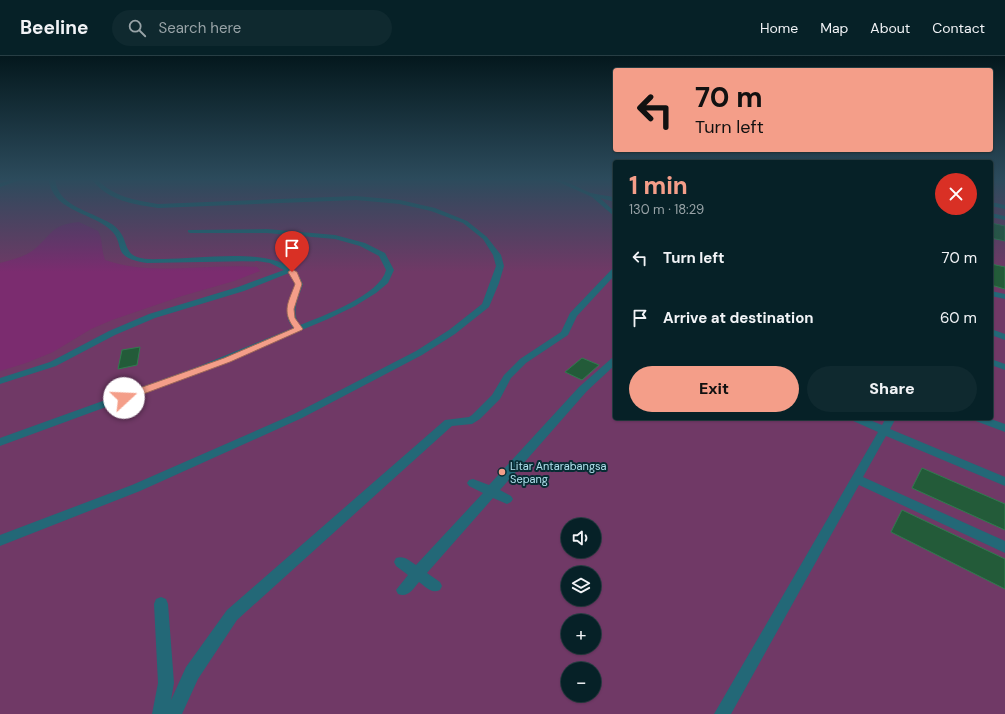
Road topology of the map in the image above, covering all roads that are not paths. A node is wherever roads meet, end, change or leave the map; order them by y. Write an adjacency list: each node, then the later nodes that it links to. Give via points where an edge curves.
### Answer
1 (83, 211): 6 (street, via 116,230 121,238 122,250 132,259 263,259 279,263)
2 (437, 211): 28 (street, via 465,222 485,238 497,255 500,266 486,305 452,332 419,353 298,416 136,488)
3 (993, 215): 4 (street)
4 (1005, 218)
5 (190, 231): 10 (street, via 275,232 329,236 363,244 384,256 390,271 380,286 348,307)
6 (290, 270): 10 (street, via 295,274 299,284 290,309 291,319); 16 (street, via 241,289 152,316 112,333 53,364)
7 (613, 273): 36 (street, via 573,315 565,333 522,361 506,377 496,396 476,417 472,420 449,423 232,615 192,673)
8 (993, 294): 9 (street)
9 (1005, 297)
10 (299, 329): 22 (street, via 227,360)
11 (993, 333): 12 (street)
12 (1005, 337)
13 (613, 362): 26 (street, via 583,389)
14 (993, 363): 15 (street)
15 (1005, 367)
16 (0, 381)
17 (860, 420): 21 (street)
18 (890, 420): 21 (street)
19 (983, 420): 20 (street)
20 (1005, 428)
21 (884, 430): 23 (street); 24 (street)
22 (0, 442)
23 (857, 480): 29 (street); 37 (street)
24 (1005, 482)
25 (473, 483): 26 (street)
26 (491, 491): 27 (street); 31 (street)
27 (507, 500)
28 (0, 541)
29 (1005, 547)
30 (401, 562): 31 (street)
31 (417, 574): 32 (street); 33 (street)
32 (435, 586)
33 (403, 590)
34 (160, 604): 35 (street, via 166,682)
35 (160, 714)
36 (173, 714)
37 (722, 714)

